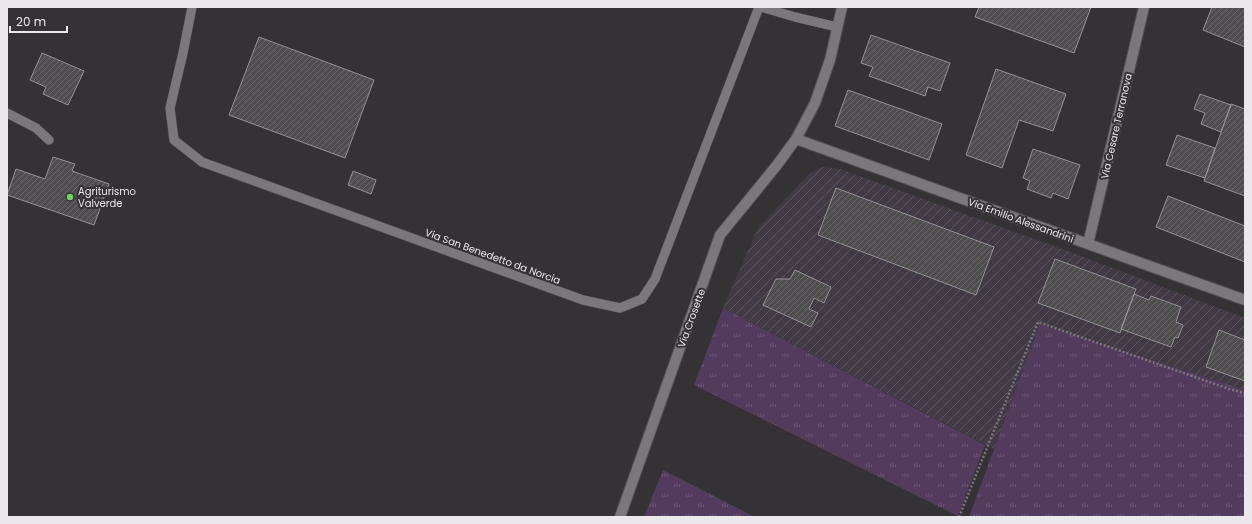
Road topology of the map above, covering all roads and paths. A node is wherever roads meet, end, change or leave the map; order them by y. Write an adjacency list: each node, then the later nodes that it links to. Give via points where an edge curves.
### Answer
1 (192, 7): 2 (lane, Via San Benedetto da Norcia, via 170,108 174,140 202,162 583,300 620,308 642,299 655,279)
2 (760, 7): 5 (lane, Via San Benedetto da Norcia)
3 (842, 7): 5 (street, Via Crosette)
4 (1144, 7): 9 (street, Via Cesare Terranova)
5 (837, 27): 7 (street, Via Crosette, via 830,60 815,103)
6 (7, 113): 8 (lane, via 36,128)
7 (796, 139): 9 (street, Via Emilio Alessandrini); 12 (street, Via Crosette, via 720,235)
8 (49, 140)
9 (1088, 244): 10 (street, Via Emilio Alessandrini)
10 (1245, 300)
11 (1245, 393): 13 (path, via 1038,322)
12 (620, 517)
13 (960, 517)

